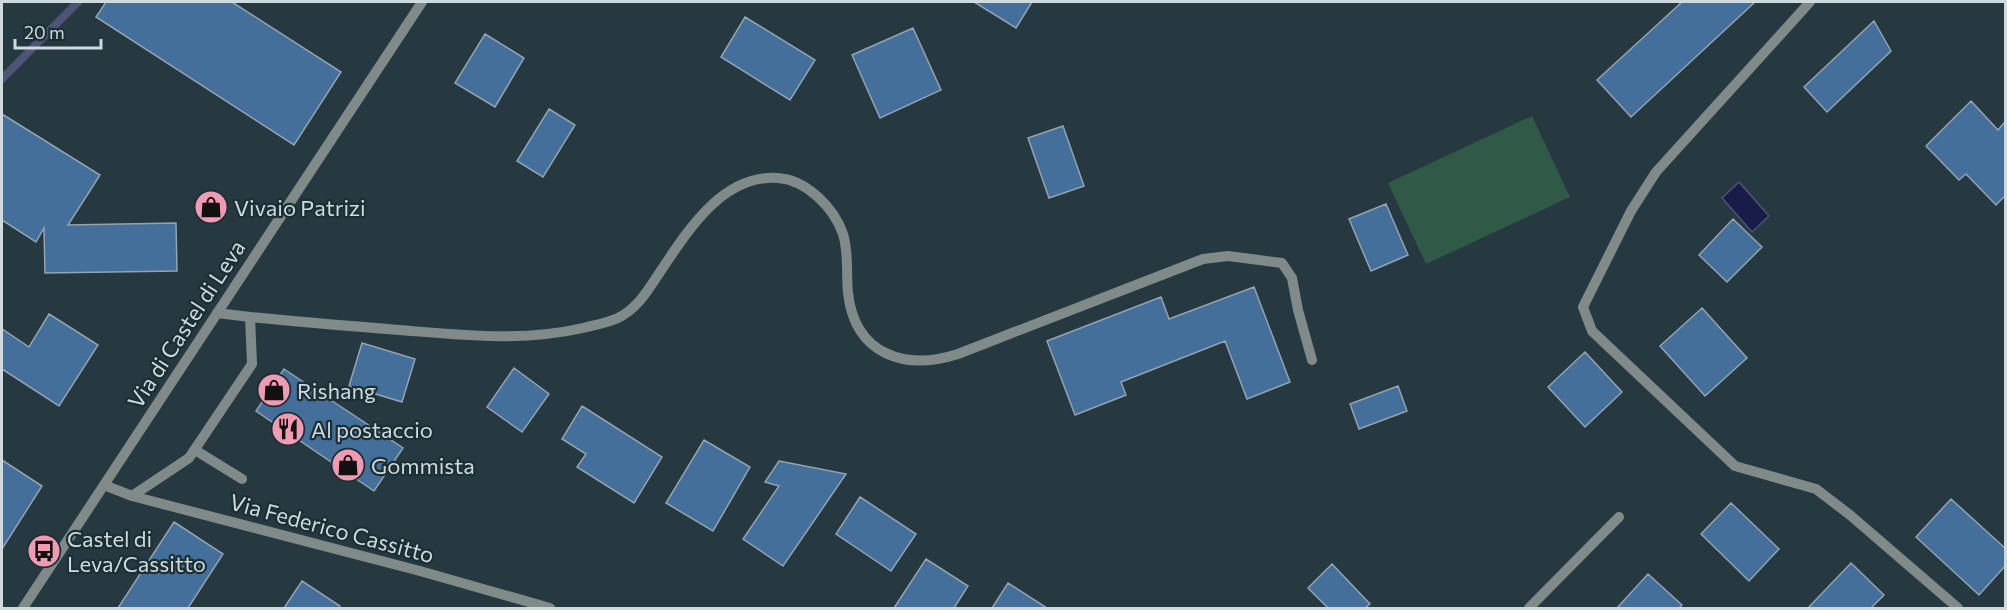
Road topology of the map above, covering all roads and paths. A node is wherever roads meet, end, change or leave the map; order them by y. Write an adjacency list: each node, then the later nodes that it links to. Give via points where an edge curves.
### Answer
1 (422, 2): 3 (street, Via di Castel di Leva)
2 (1810, 2): 14 (street, via 1656,172 1631,211 1583,307 1592,331 1735,466 1816,489)
3 (217, 313): 4 (street); 8 (street, Via di Castel di Leva)
4 (250, 317): 5 (street, via 501,338 599,324 640,303 690,228 719,198 748,182 779,178 805,186 837,222 845,244 849,301 857,323 868,342 896,358 926,360 958,354 1203,259 1228,256 1282,263 1292,278); 6 (street, via 252,364)
5 (1312, 360)
6 (195, 450): 7 (street); 9 (street, via 178,467)
7 (242, 479)
8 (104, 485): 9 (street, Via Federico Cassitto); 11 (street, Via di Castel di Leva)
9 (132, 496): 12 (street, Via Federico Cassitto)
10 (1619, 517): 13 (street)
11 (23, 609)
12 (550, 609)
13 (1529, 609)
14 (1958, 609)

